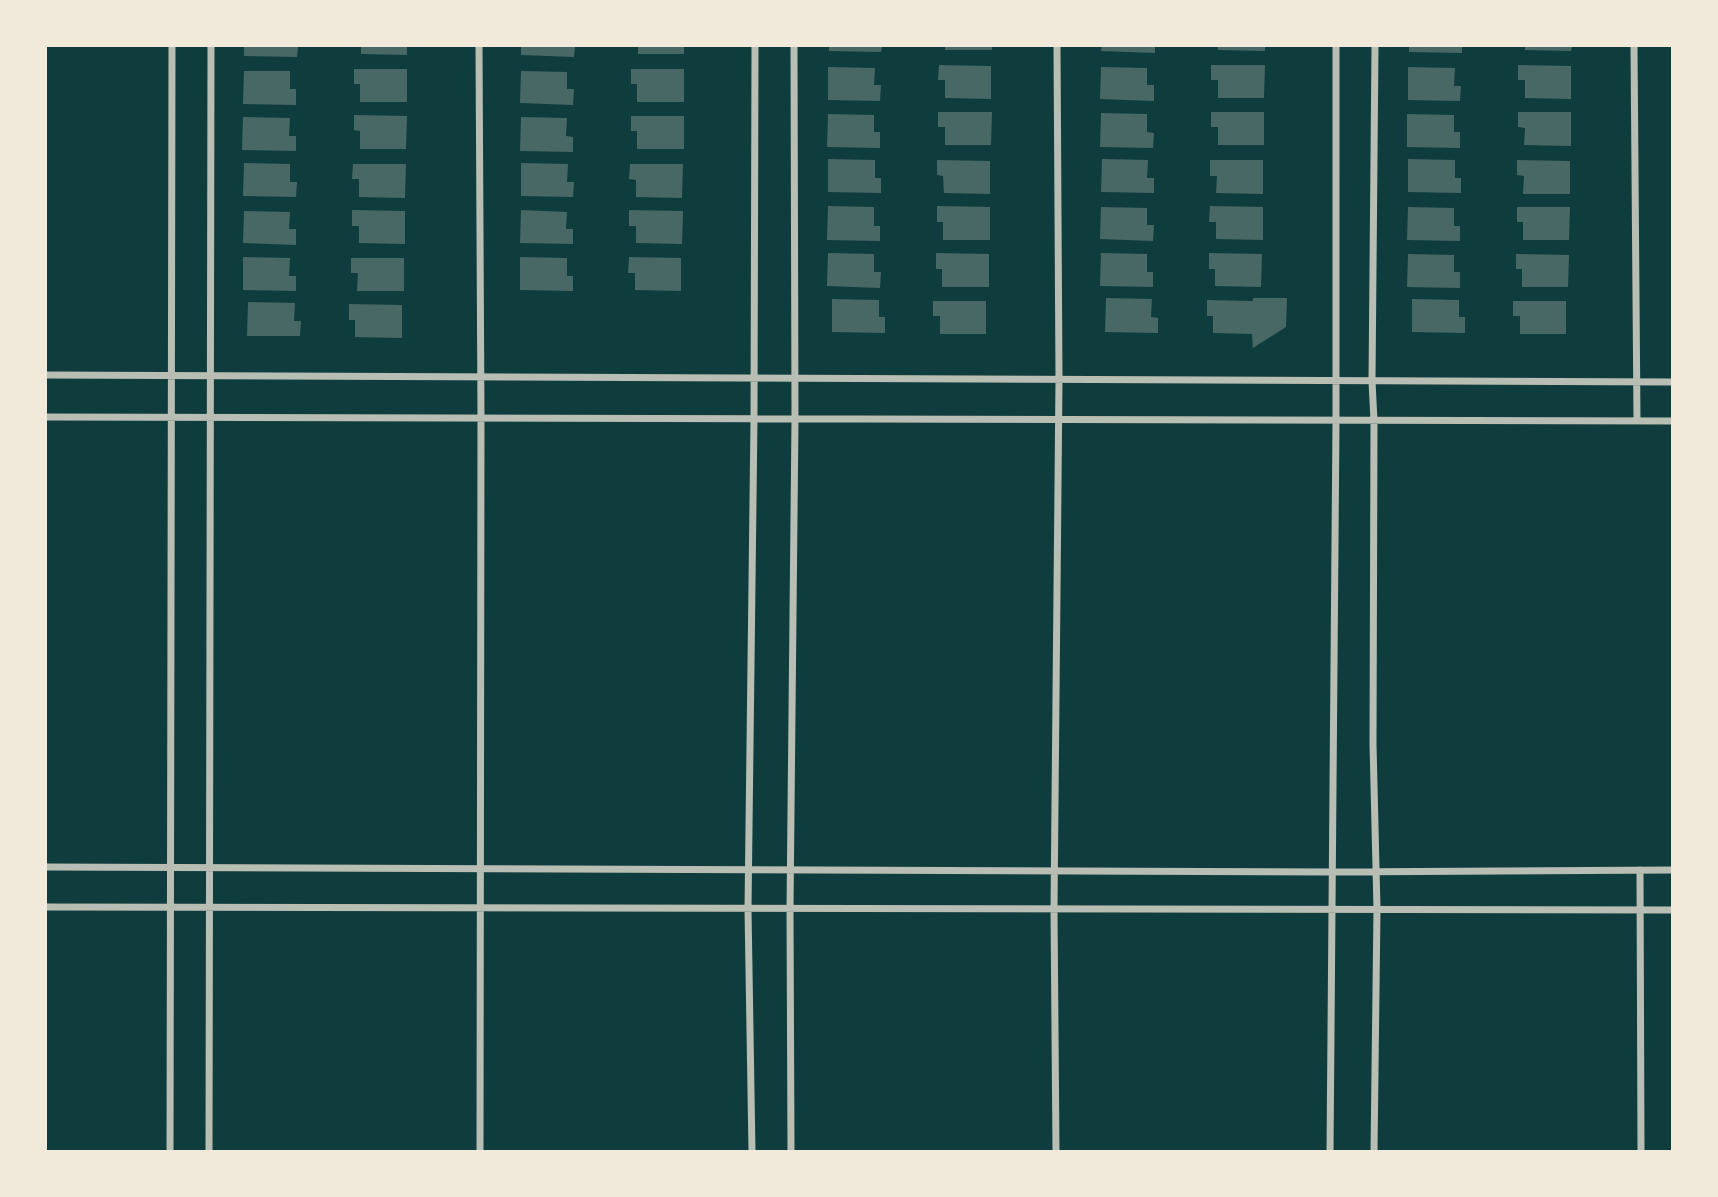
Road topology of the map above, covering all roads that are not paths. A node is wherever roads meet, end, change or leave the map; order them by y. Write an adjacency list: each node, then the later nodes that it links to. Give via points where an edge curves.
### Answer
1 (172, 46): 11 (street)
2 (211, 46): 12 (street)
3 (479, 46): 13 (street)
4 (755, 46): 14 (street)
5 (794, 46): 15 (street)
6 (1058, 46): 16 (street)
7 (1336, 46): 17 (street)
8 (1375, 46): 18 (street)
9 (1634, 46): 19 (street)
10 (46, 375): 11 (street)
11 (171, 375): 12 (street); 22 (street)
12 (210, 376): 13 (street); 23 (street)
13 (480, 377): 14 (street); 24 (street)
14 (754, 378): 15 (street); 25 (street)
15 (795, 378): 16 (street); 26 (street)
16 (1059, 379): 17 (street); 27 (street)
17 (1336, 380): 18 (street); 28 (street)
18 (1372, 381): 19 (street); 29 (street)
19 (1636, 382): 20 (street); 30 (street)
20 (1672, 382)
21 (46, 417): 22 (street)
22 (171, 417): 23 (street); 33 (street)
23 (210, 418): 24 (street); 34 (street)
24 (481, 418): 25 (street); 35 (street)
25 (754, 419): 26 (street); 36 (street)
26 (795, 419): 27 (street); 37 (street)
27 (1058, 419): 28 (street); 38 (street)
28 (1336, 421): 29 (street); 42 (street)
29 (1374, 421): 30 (street); 39 (street)
30 (1637, 421): 31 (street)
31 (1672, 421)
32 (46, 866): 33 (street)
33 (170, 867): 34 (street); 44 (street)
34 (210, 867): 35 (street); 45 (street)
35 (480, 867): 36 (street); 46 (street)
36 (749, 868): 37 (street); 47 (street)
37 (792, 869): 38 (street); 48 (street)
38 (1056, 869): 42 (street); 49 (street)
39 (1377, 870): 40 (street); 42 (street); 51 (street)
40 (1640, 870): 41 (street); 52 (street)
41 (1672, 870)
42 (1332, 872): 50 (street)
43 (46, 907): 44 (street)
44 (170, 907): 45 (street); 54 (street)
45 (210, 907): 46 (street); 55 (street)
46 (480, 909): 47 (street); 56 (street)
47 (748, 909): 48 (street); 57 (street)
48 (790, 909): 49 (street); 58 (street)
49 (1054, 909): 50 (street); 59 (street)
50 (1332, 909): 51 (street); 60 (street)
51 (1377, 909): 52 (street); 61 (street)
52 (1640, 910): 53 (street); 62 (street)
53 (1672, 910)
54 (170, 1152)
55 (209, 1152)
56 (480, 1152)
57 (752, 1152)
58 (791, 1152)
59 (1056, 1152)
60 (1330, 1152)
61 (1374, 1152)
62 (1641, 1152)

